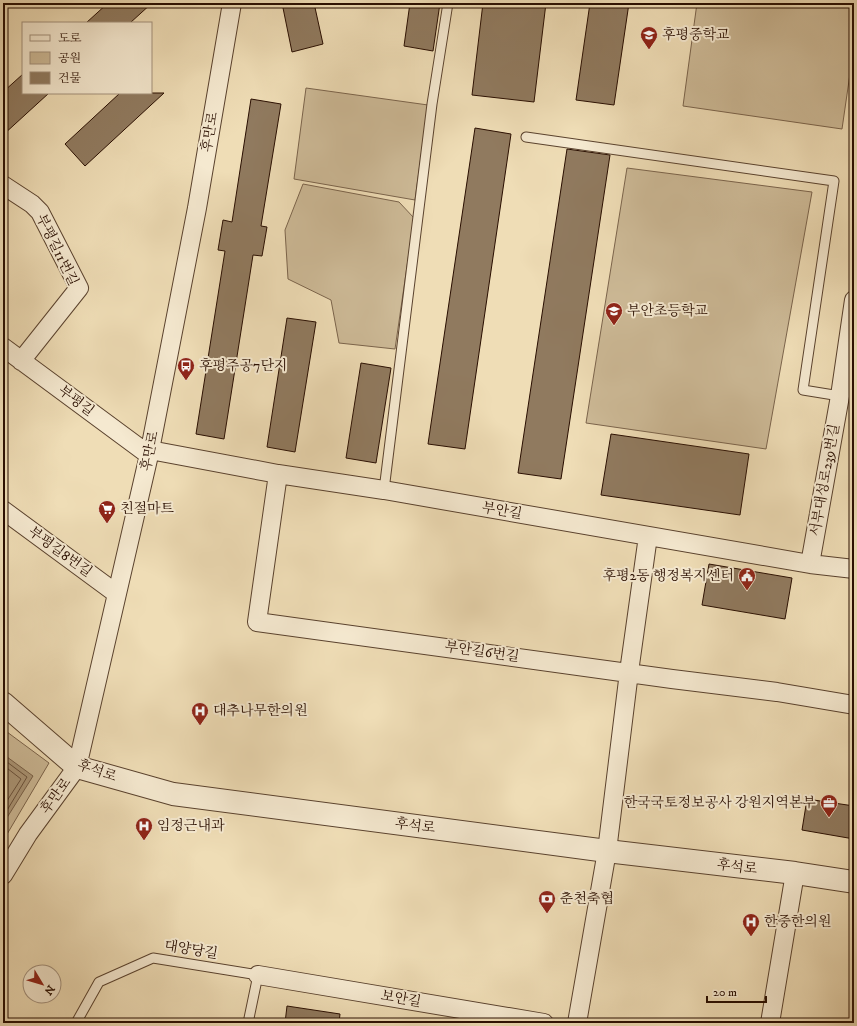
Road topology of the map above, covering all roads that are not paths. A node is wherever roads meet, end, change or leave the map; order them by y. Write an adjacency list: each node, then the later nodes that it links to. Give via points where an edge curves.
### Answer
1 (232, 3): 9 (street, 후만로, via 197,208)
2 (448, 3): 11 (lane, via 432,104)
3 (526, 137): 8 (lane, via 834,181 804,390)
4 (3, 185): 7 (street, 부평길11번길, via 40,212 79,288)
5 (854, 300): 8 (street, 서부대성로239번길)
6 (3, 347): 7 (street, 부평길)
7 (22, 361): 9 (street, 부평길)
8 (847, 397): 14 (street, 서부대성로239번길)
9 (150, 453): 10 (street, 부안길); 16 (street, 후만로)
10 (278, 474): 11 (street, 부안길); 17 (street, 부안길6번길, via 257,622)
11 (384, 490): 13 (street, 부안길)
12 (3, 510): 16 (street, 부평길8번길)
13 (648, 536): 14 (street, 부안길); 17 (street)
14 (810, 564): 15 (street, 부안길)
15 (854, 569)
16 (117, 594): 20 (street, 후만로)
17 (629, 672): 19 (street, 부안길6번길); 21 (street)
18 (3, 703): 20 (street, 후석로)
19 (854, 705)
20 (77, 767): 21 (street, 후석로, via 173,794); 23 (street, 후만로, via 28,834)
21 (607, 851): 22 (street, 후석로); 29 (street)
22 (795, 873): 24 (street, 후석로); 30 (street)
23 (3, 874)
24 (854, 882)
25 (258, 975): 26 (lane, 대양당길, via 153,958 99,982); 27 (lane); 28 (street, 보안길)
26 (76, 1023)
27 (248, 1023)
28 (544, 1023)
29 (577, 1023)
30 (770, 1023)

